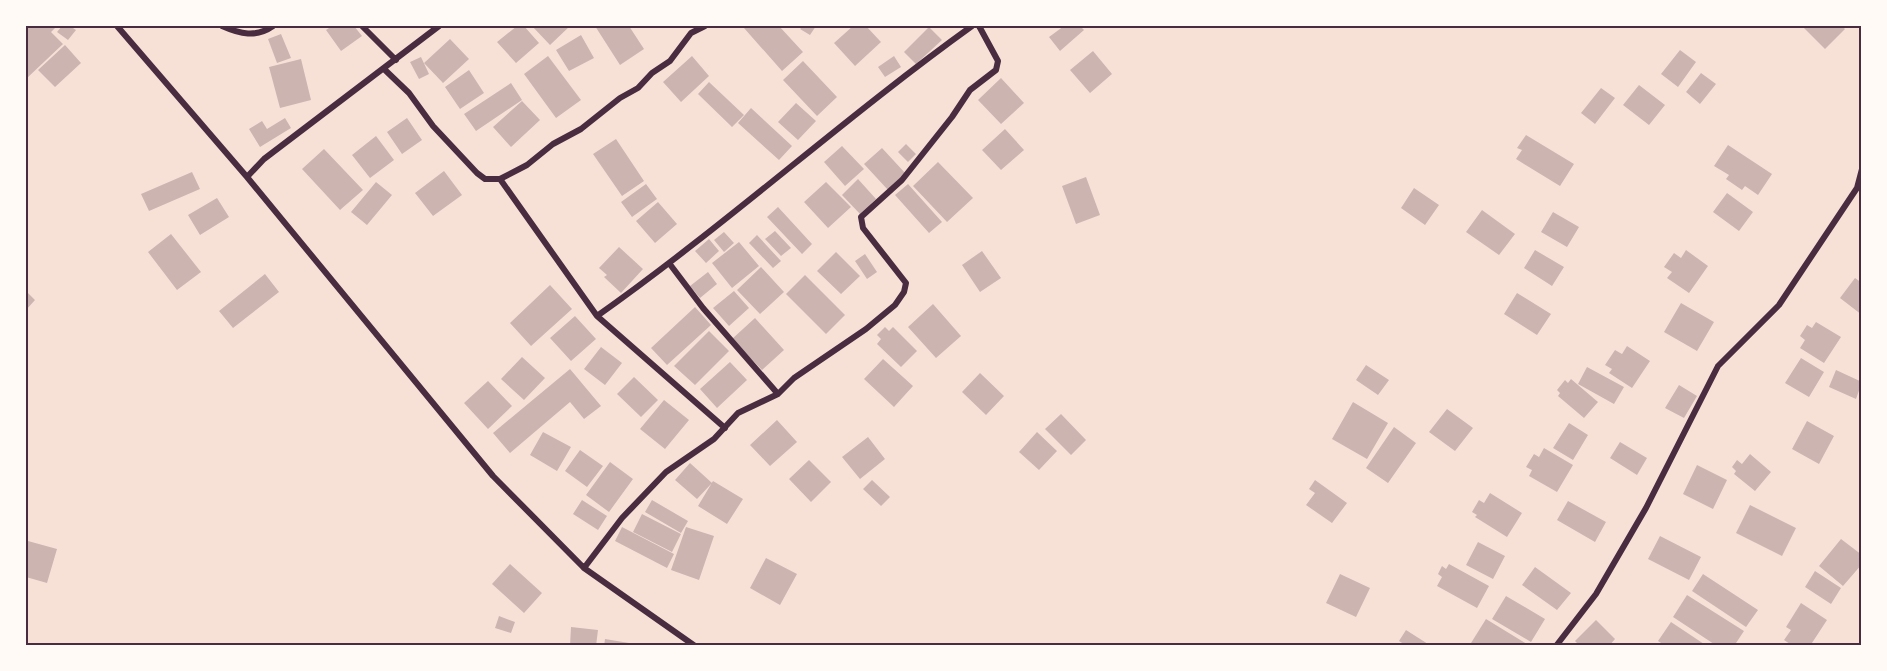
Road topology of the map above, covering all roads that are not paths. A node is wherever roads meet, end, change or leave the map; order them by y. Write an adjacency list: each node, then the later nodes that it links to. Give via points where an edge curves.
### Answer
1 (118, 26): 12 (street)
2 (222, 26): 3 (street, via 250,35)
3 (273, 26)
4 (362, 26): 9 (street)
5 (439, 26): 9 (street)
6 (705, 26): 13 (street, via 691,33 670,61 638,88 527,165)
7 (972, 26): 14 (street, via 904,75)
8 (979, 26): 16 (street, via 998,61 996,70 970,90 902,180 861,217 862,228 906,283 904,292 896,304 866,329 794,378)
9 (396, 60): 10 (street)
10 (384, 69): 12 (street, via 264,159); 13 (street, via 477,173 485,179)
11 (1862, 169): 20 (street, via 1857,188 1779,305 1718,366 1681,442 1596,594)
12 (247, 177): 18 (street, via 493,476)
13 (500, 179): 15 (street)
14 (669, 263): 15 (street); 16 (street)
15 (597, 316): 17 (street)
16 (778, 394): 17 (street, via 738,413)
17 (725, 428): 18 (street, via 666,472 622,518)
18 (584, 568): 19 (street)
19 (695, 645)
20 (1556, 645)

